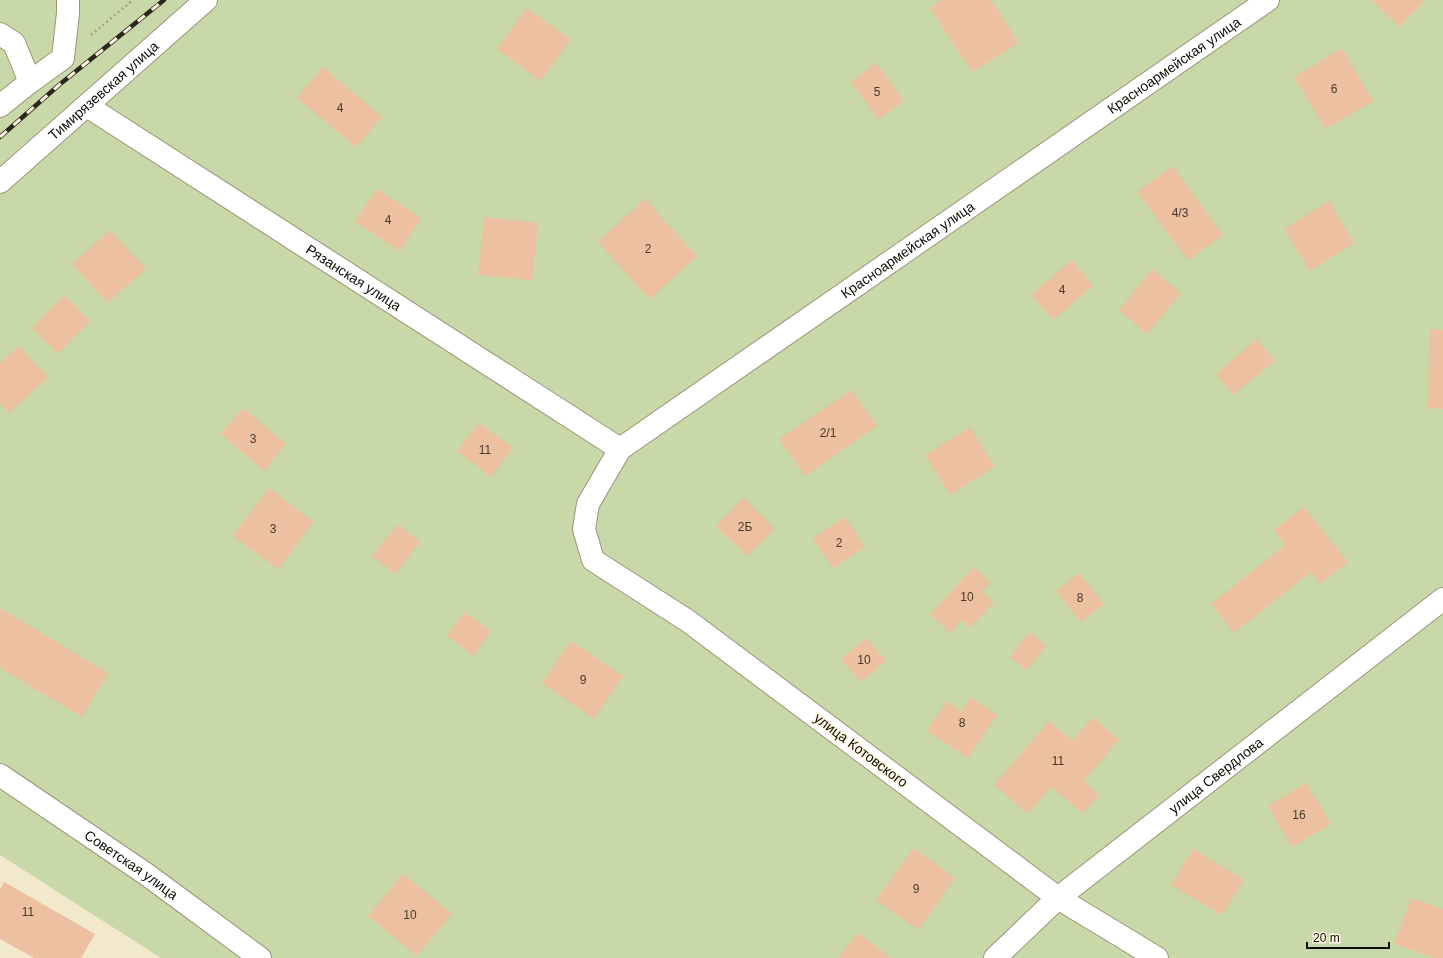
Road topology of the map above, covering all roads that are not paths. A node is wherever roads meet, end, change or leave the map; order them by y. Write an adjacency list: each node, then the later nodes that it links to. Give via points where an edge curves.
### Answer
1 (68, 0): 5 (street, via 63,58)
2 (206, 0): 7 (street, Тимирязевская улица)
3 (1268, 0): 9 (street, Красноармейская улица)
4 (0, 34): 5 (street, via 14,43)
5 (30, 82): 6 (street)
6 (0, 106)
7 (87, 106): 8 (street, Тимирязевская улица); 9 (street, Рязанская улица)
8 (0, 182)
9 (620, 449): 10 (street, Красноармейская улица, via 588,504)
10 (584, 529): 13 (street, улица Котовского, via 593,560 688,621)
11 (1443, 599): 13 (street, улица Свердлова)
12 (0, 775): 14 (street, Советская улица, via 146,874)
13 (1058, 898): 15 (street, улица Свердлова); 16 (street, улица Котовского)
14 (260, 958)
15 (995, 958)
16 (1157, 958)

